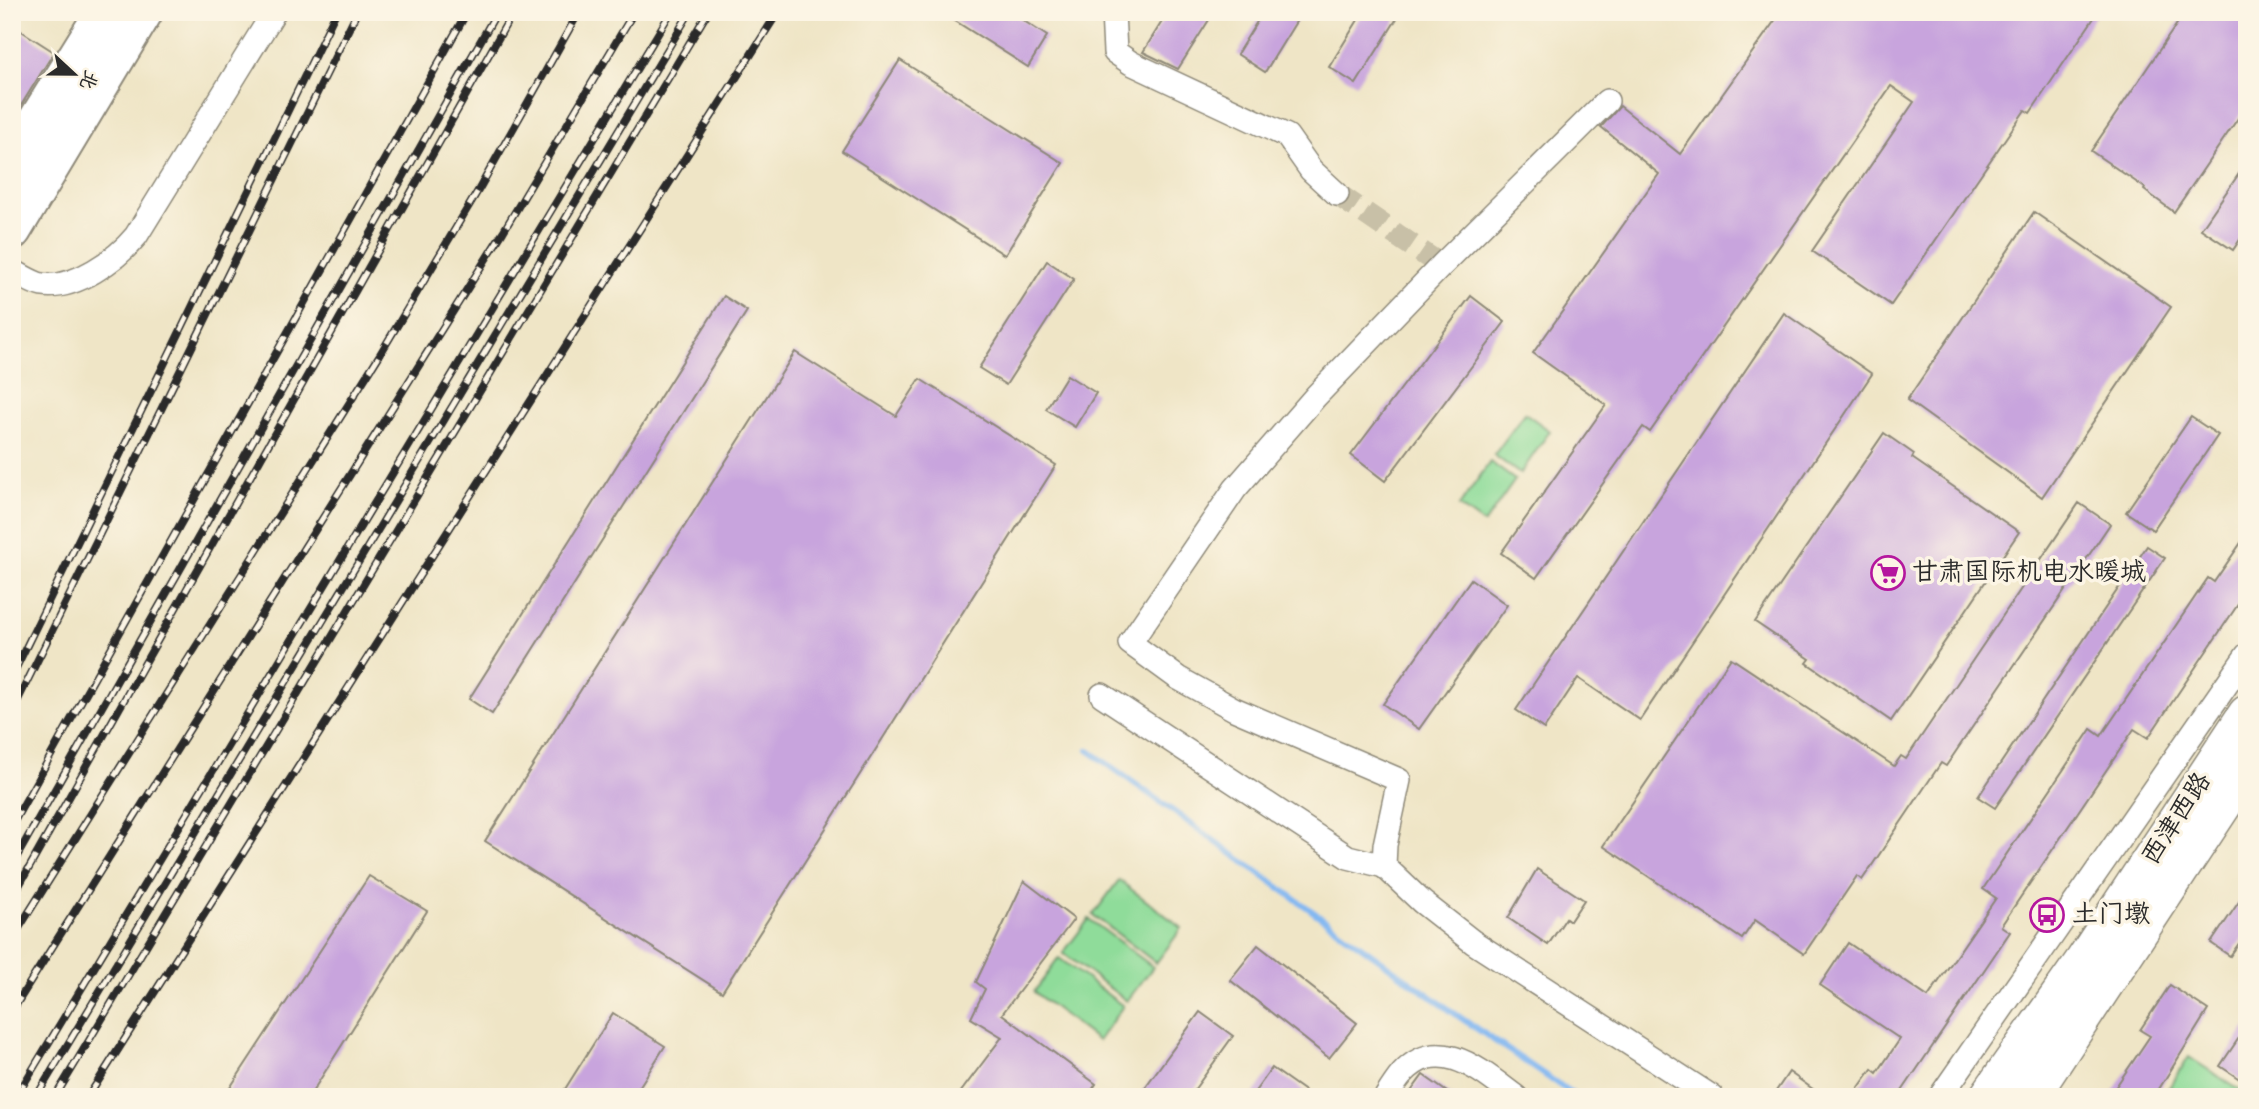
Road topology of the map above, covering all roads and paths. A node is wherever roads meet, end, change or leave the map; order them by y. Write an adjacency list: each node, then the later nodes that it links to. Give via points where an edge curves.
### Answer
1 (105, 12): 6 (highway)
2 (143, 12): 8 (highway)
3 (274, 12): 9 (street, via 126,248 100,268 57,284 41,285)
4 (1113, 12): 7 (street, via 1115,52 1287,136 1311,170)
5 (1607, 101): 14 (street, via 1438,263 1316,396 1235,489 1130,643 1178,678 1234,709 1399,780)
6 (12, 162)
7 (1337, 194)
8 (12, 230)
9 (12, 271)
10 (2247, 655): 18 (street)
11 (1102, 695): 14 (street, via 1348,857)
12 (2247, 714): 19 (main road, 西津西路)
13 (2247, 768): 20 (main road, 西津西路)
14 (1384, 866): 17 (street, via 1473,942)
15 (1386, 1097): 16 (street, via 1402,1073 1416,1063 1449,1056 1465,1060)
16 (1516, 1097)
17 (1712, 1097)
18 (1940, 1097)
19 (1988, 1097)
20 (2030, 1097)

